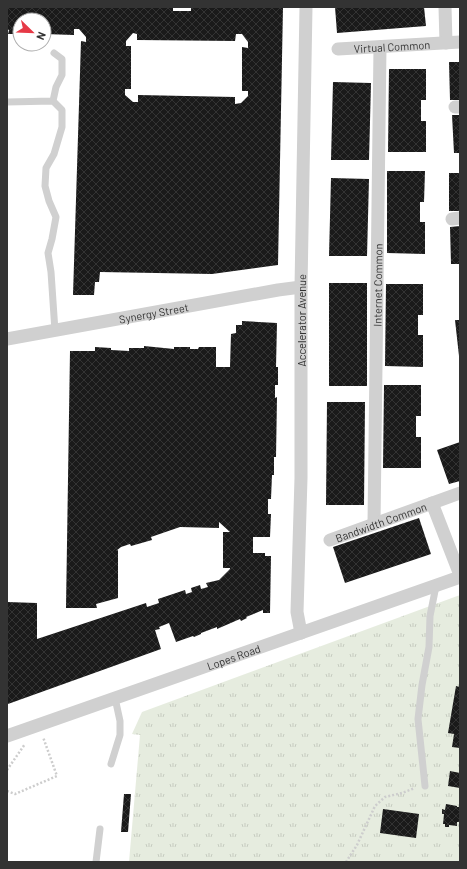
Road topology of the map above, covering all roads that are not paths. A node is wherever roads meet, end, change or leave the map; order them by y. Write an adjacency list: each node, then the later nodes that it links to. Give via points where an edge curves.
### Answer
1 (306, 7): 10 (street, Accelerator Avenue)
2 (445, 7): 4 (street, Virtual Common)
3 (460, 42): 4 (street, Virtual Common)
4 (446, 43): 5 (street, Virtual Common)
5 (380, 47): 6 (street, Virtual Common); 15 (street, Internet Common)
6 (338, 49)
7 (54, 53): 8 (lane, via 62,60 62,75)
8 (52, 101): 9 (lane); 11 (lane, via 62,110 62,127 54,154 46,168 45,186 56,217 48,253)
9 (7, 102)
10 (302, 288): 11 (street, Synergy Street); 19 (street, Accelerator Avenue, via 297,612)
11 (55, 331): 12 (street, Synergy Street)
12 (7, 339)
13 (460, 493): 14 (street, Bandwidth Common)
14 (432, 503): 15 (street, Bandwidth Common); 17 (street, Bandwidth Common)
15 (374, 524): 16 (street, Bandwidth Common)
16 (330, 540)
17 (460, 576): 18 (street, Lopes Road)
18 (436, 586): 19 (street, Lopes Road); 23 (lane, via 418,718)
19 (300, 633): 20 (street, Lopes Road)
20 (115, 698): 21 (street, Lopes Road); 22 (lane, via 120,735)
21 (7, 736)
22 (111, 764)
23 (425, 786)
24 (100, 829): 25 (lane)
25 (96, 862)

